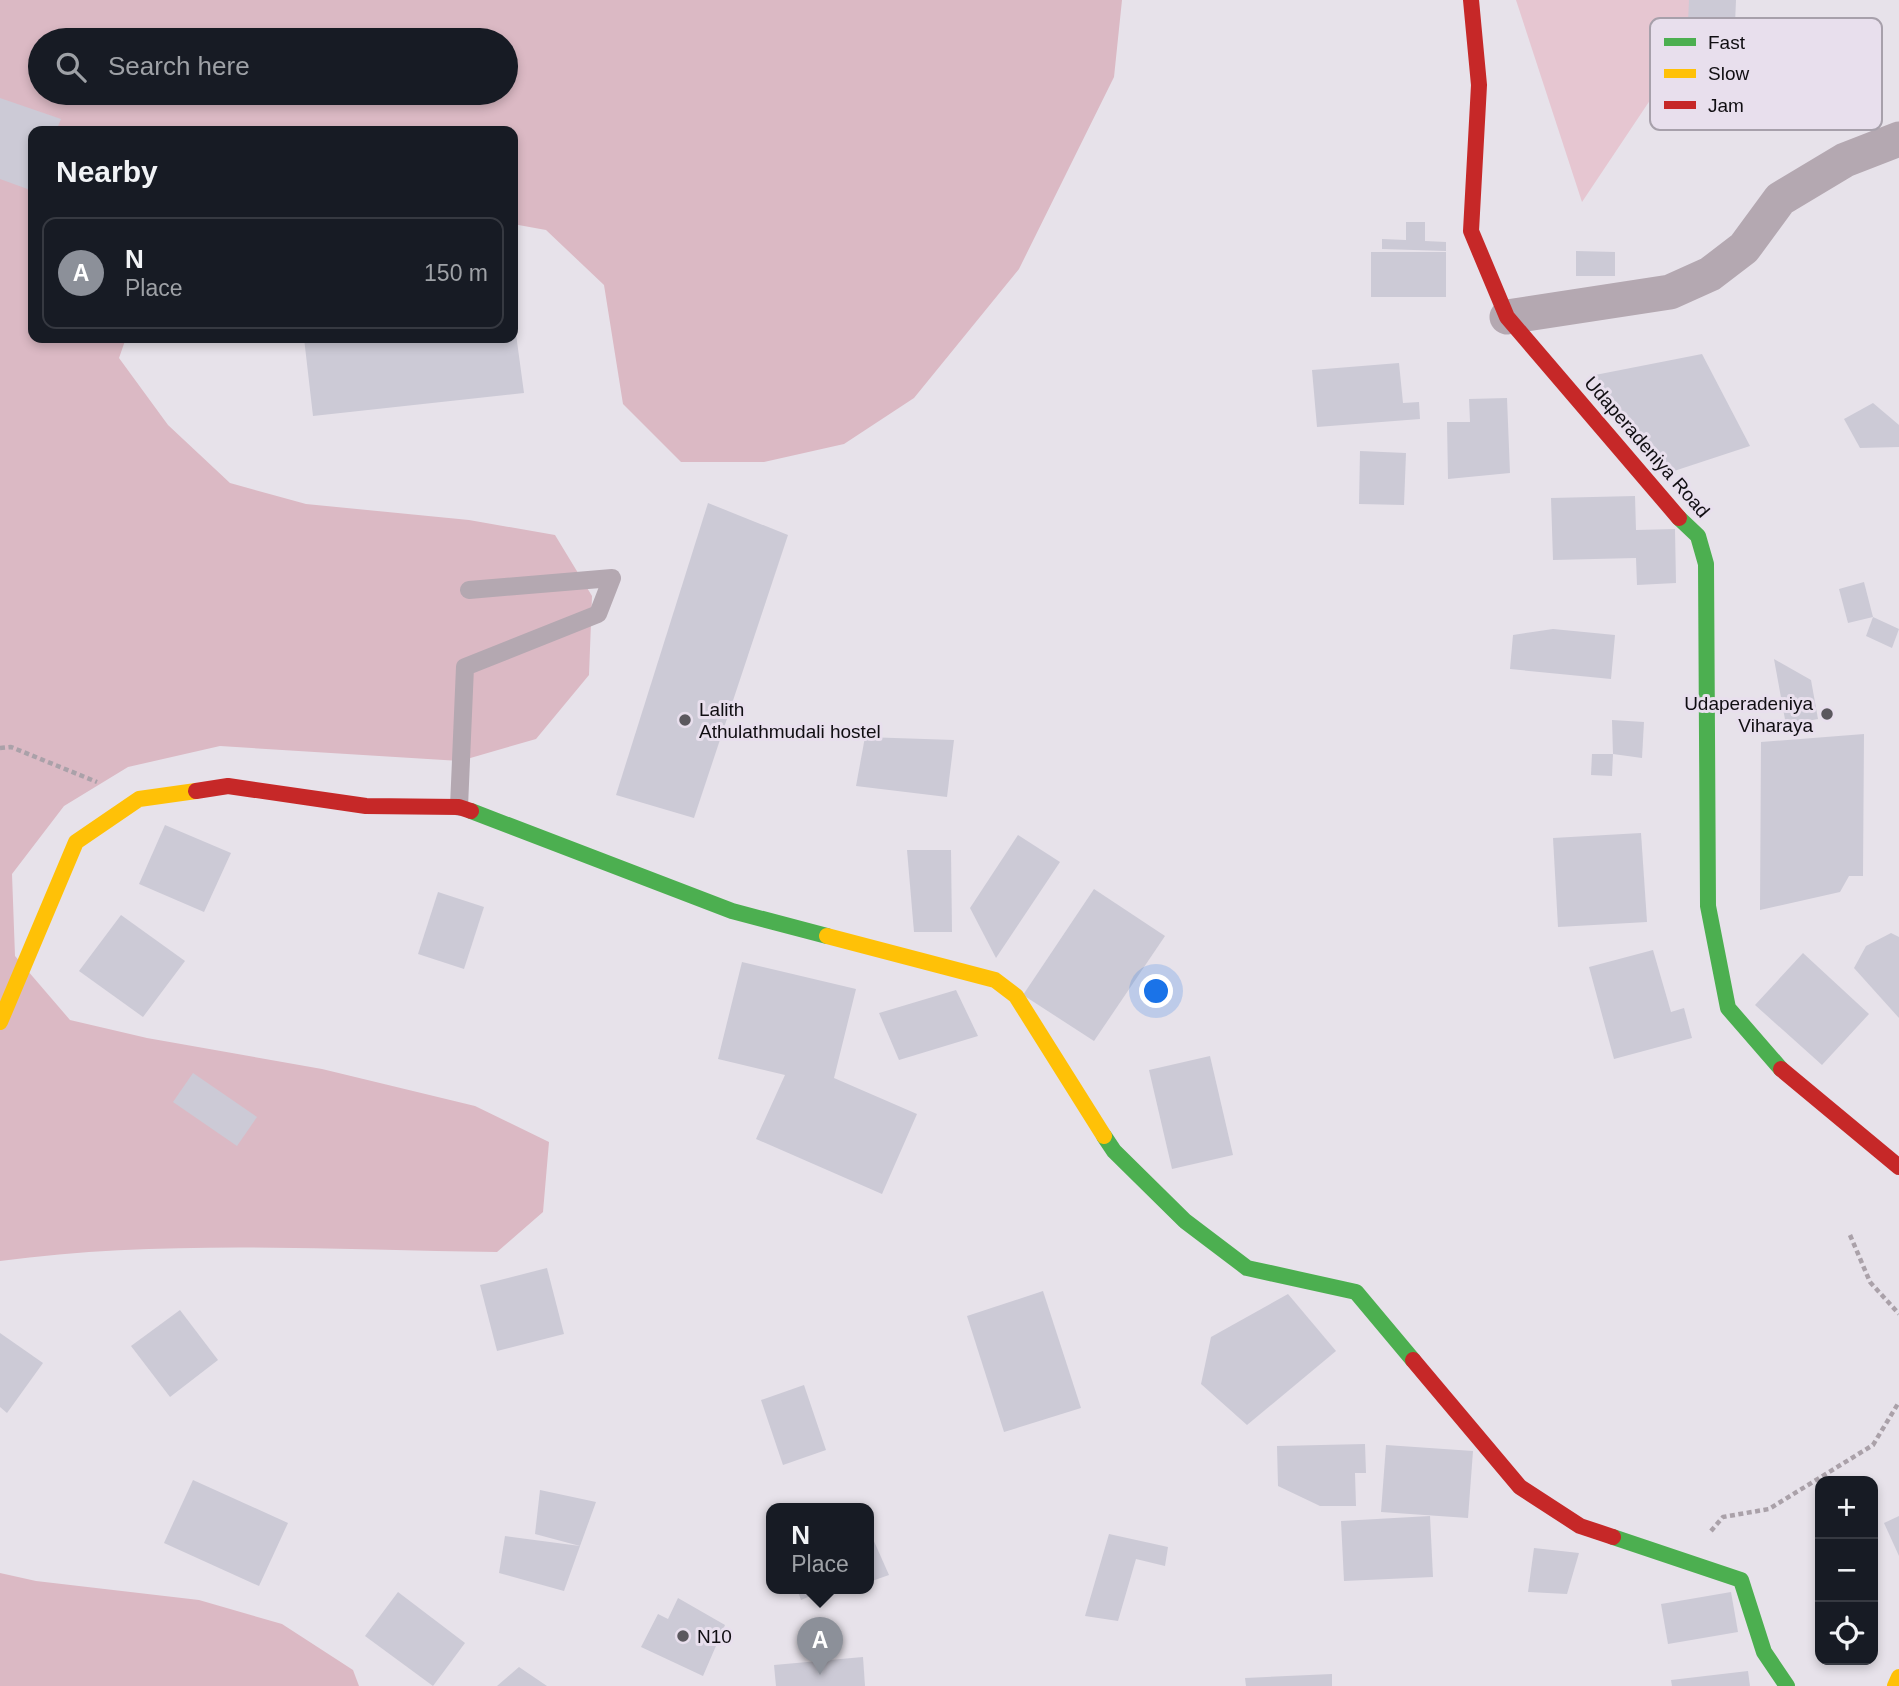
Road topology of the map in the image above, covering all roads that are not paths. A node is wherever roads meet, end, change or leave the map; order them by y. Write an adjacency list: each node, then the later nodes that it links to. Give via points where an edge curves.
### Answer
1 (1471, 0): 3 (street, Udaperadeniya Road, via 1479,85 1471,231)
2 (1899, 139): 3 (street, via 1845,160 1780,199 1745,248 1710,274 1670,292)
3 (1507, 317): 7 (street, Udaperadeniya Road, via 1698,536 1706,564 1708,905 1728,1007 1778,1067)
4 (469, 590): 5 (lane, via 612,578 598,614 465,667)
5 (459, 807): 6 (street, via 366,806 228,786 139,799 76,842); 9 (street, via 732,911 995,980 1017,996 1114,1151 1185,1221 1247,1268 1356,1292 1520,1487 1580,1526 1741,1580 1764,1652)
6 (0, 1021)
7 (1899, 1167)
8 (1899, 1676): 10 (street)
9 (1787, 1686)
10 (1895, 1686)

